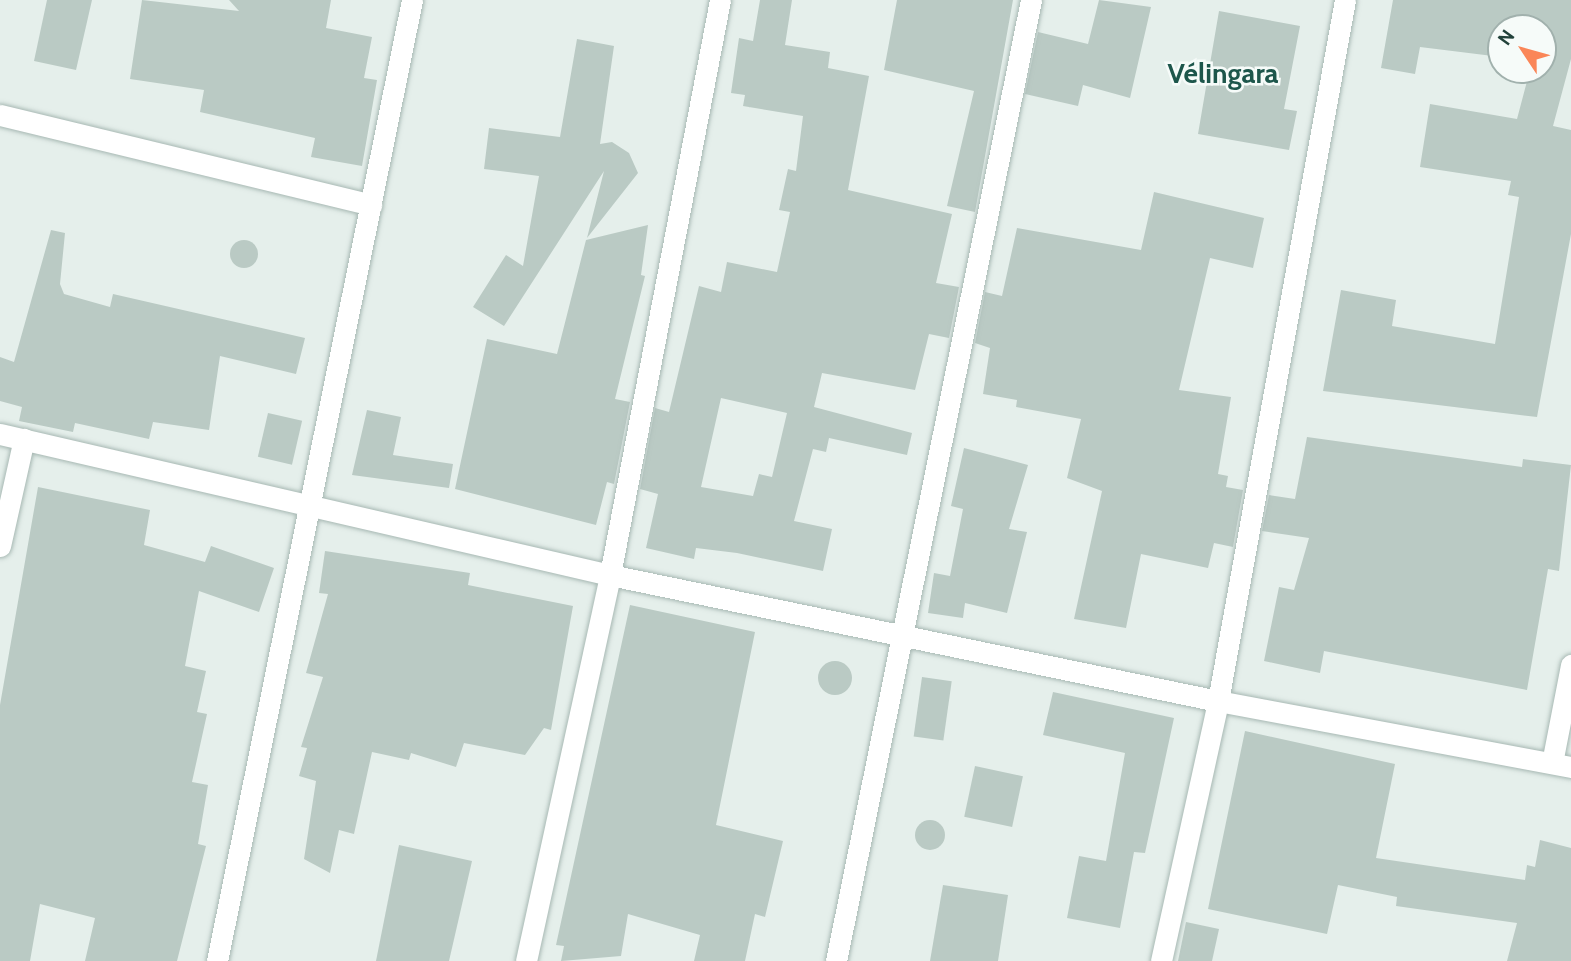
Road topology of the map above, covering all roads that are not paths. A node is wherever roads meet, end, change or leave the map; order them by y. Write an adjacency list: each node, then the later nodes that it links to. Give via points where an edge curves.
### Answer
1 (412, 0): 6 (street)
2 (720, 0): 11 (street)
3 (1031, 0): 12 (street)
4 (1345, 0): 14 (street)
5 (0, 115): 6 (street)
6 (371, 205): 9 (street)
7 (0, 434): 8 (street)
8 (24, 439): 9 (street); 10 (street)
9 (309, 502): 11 (street); 16 (street)
10 (0, 546)
11 (610, 575): 12 (street); 17 (street)
12 (906, 632): 14 (street); 18 (street)
13 (1571, 665): 15 (street)
14 (1217, 701): 15 (street); 19 (street)
15 (1561, 765)
16 (217, 961)
17 (526, 961)
18 (836, 961)
19 (1161, 961)

